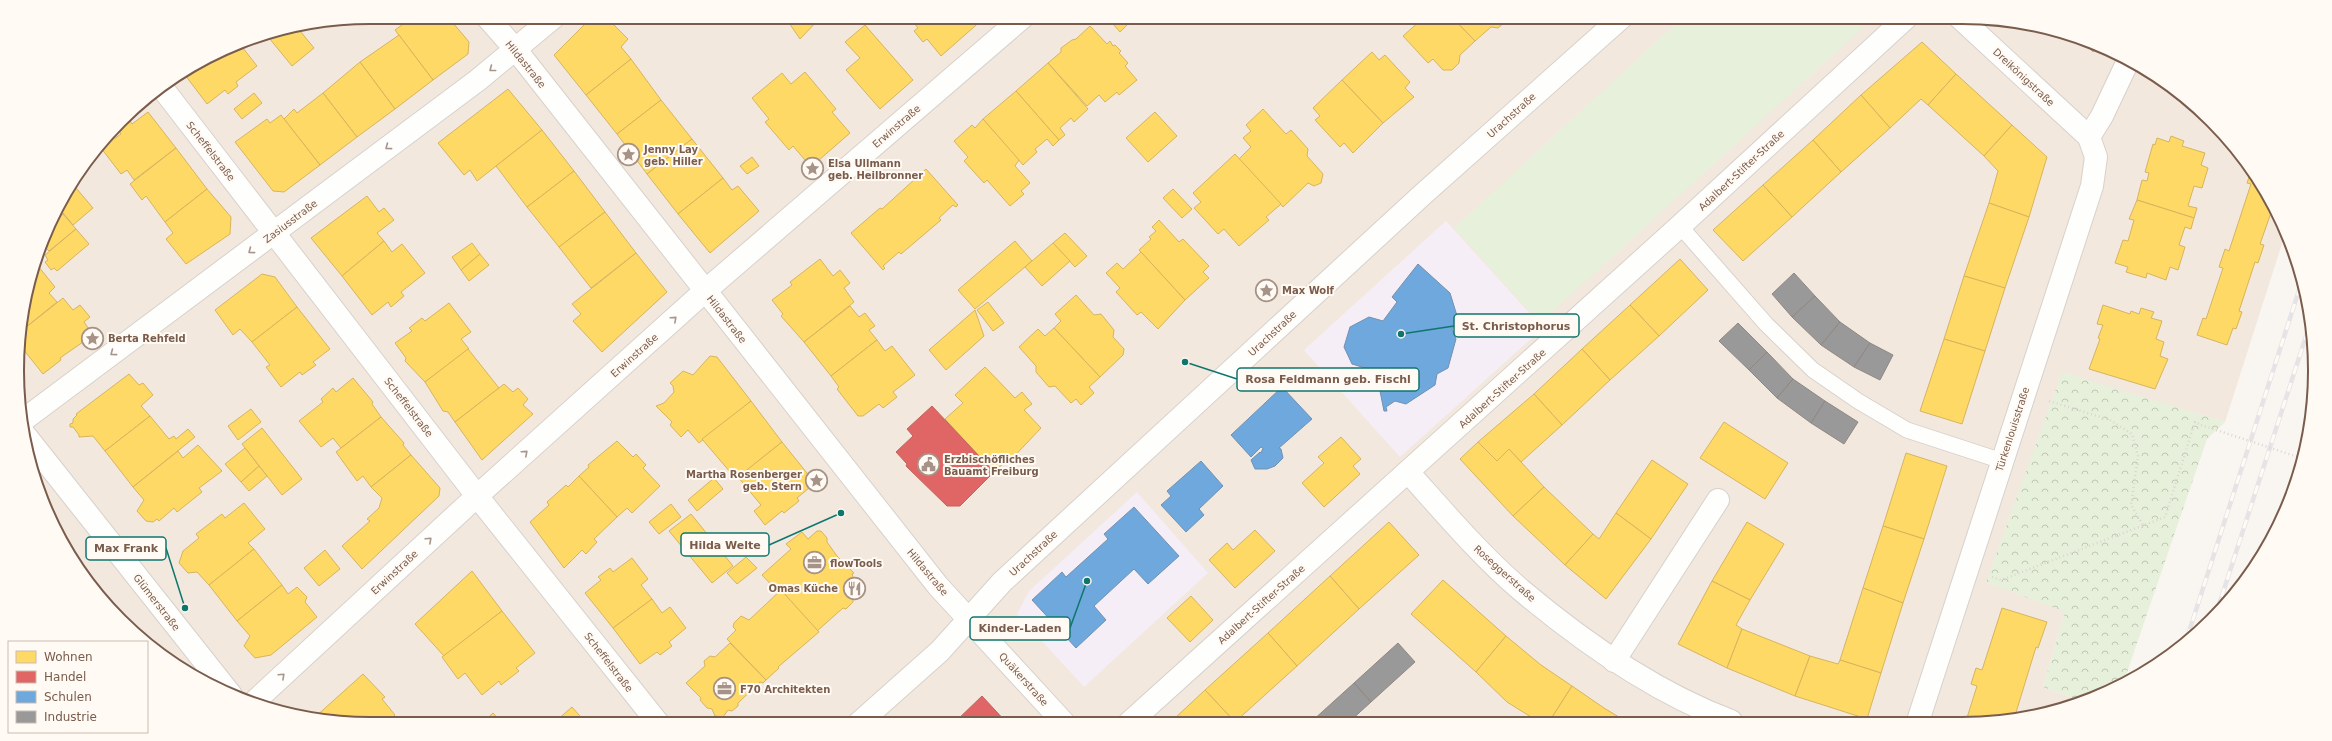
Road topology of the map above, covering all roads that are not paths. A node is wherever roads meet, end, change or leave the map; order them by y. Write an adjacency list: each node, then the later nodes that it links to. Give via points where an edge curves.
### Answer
1 (493, 24): 7 (street, Hildastraße)
2 (546, 24): 7 (street, Zasiusstraße)
3 (1015, 24): 13 (street, Erwinstraße)
4 (1614, 24): 20 (street, Urachstraße, via 1421,196 1008,576)
5 (1899, 24): 11 (street, Adalbert-Stifter-Straße)
6 (1967, 24): 10 (street, Dreikönigstraße)
7 (516, 50): 12 (street, Zasiusstraße, one-way to 12); 13 (street, Hildastraße)
8 (2126, 65): 10 (street)
9 (165, 92): 12 (street, Scheffelstraße)
10 (2089, 137): 16 (street, Türkenlouisstraße, via 2096,157 2092,186)
11 (1680, 226): 16 (lane, via 1766,324 1813,370 1907,430); 17 (street, Adalbert-Stifter-Straße)
12 (275, 233): 14 (street, Zasiusstraße, one-way to 14); 18 (street, Scheffelstraße)
13 (705, 291): 18 (street, Erwinstraße, one-way to 13); 20 (street, Hildastraße, via 938,586)
14 (27, 417)
15 (33, 446): 22 (street, Glümerstraße)
16 (2002, 461): 29 (street, Türkenlouisstraße)
17 (1408, 472): 21 (street, Roseggerstraße, via 1467,537 1521,589); 27 (street, Adalbert-Stifter-Straße)
18 (477, 496): 23 (street, Erwinstraße, one-way to 18); 24 (street, Scheffelstraße)
19 (1718, 500): 21 (street)
20 (969, 618): 25 (street, Urachstraße, via 940,651); 26 (street, Quäkerstraße)
21 (1614, 661): 28 (street, Roseggerstraße)
22 (220, 682)
23 (258, 699)
24 (652, 717)
25 (866, 717)
26 (1059, 717)
27 (1136, 717)
28 (1721, 717)
29 (1919, 717)

